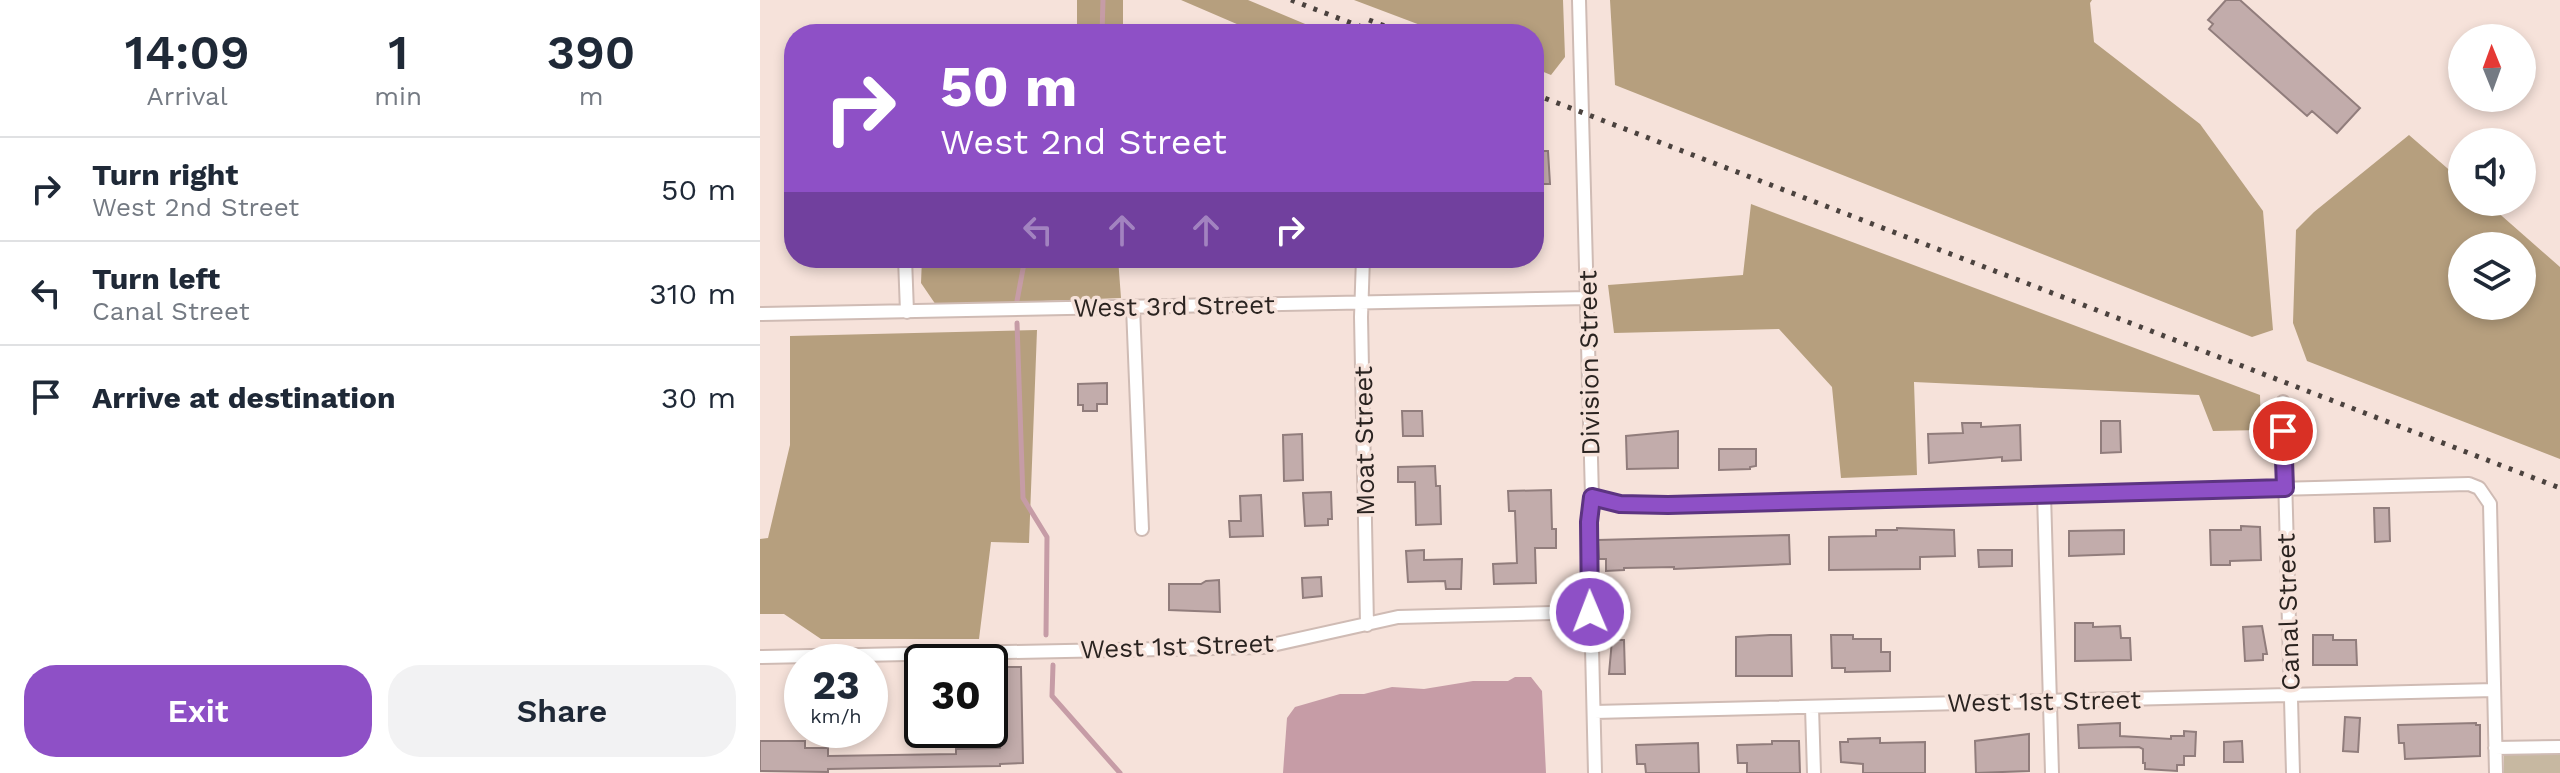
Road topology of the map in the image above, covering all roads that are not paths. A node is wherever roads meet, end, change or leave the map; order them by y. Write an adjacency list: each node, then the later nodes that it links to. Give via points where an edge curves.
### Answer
1 (1579, 0): 4 (street, Division Street)
2 (905, 268): 7 (street)
3 (1363, 268): 5 (street, Moat Street)
4 (1588, 298): 5 (street, West 3rd Street); 12 (street, Division Street)
5 (1362, 303): 6 (street, West 3rd Street); 15 (street, Moat Street)
6 (1133, 307): 7 (street, West 3rd Street); 13 (street)
7 (907, 312): 8 (street, West 3rd Street)
8 (760, 314)
9 (2283, 402): 10 (street, Canal Street)
10 (2285, 488): 11 (street); 17 (street, via 2458,483 2479,488 2490,504); 18 (street, Canal Street)
11 (2044, 494): 12 (street, via 1668,505 1620,504); 19 (street)
12 (1592, 497): 14 (street, Division Street)
13 (1142, 529)
14 (1590, 612): 15 (street, West 1st Street, via 1422,615); 21 (street, Division Street)
15 (1367, 625): 16 (street, West 1st Street, via 1263,647)
16 (760, 657)
17 (2494, 690): 18 (street, West 1st Street); 23 (street)
18 (2291, 695): 19 (street, West 1st Street); 27 (street, Canal Street)
19 (2050, 701): 20 (street, West 1st Street); 26 (street)
20 (1812, 707): 21 (street, West 1st Street); 25 (street)
21 (1594, 712): 24 (street, Division Street)
22 (2560, 747): 23 (street)
23 (2495, 748): 28 (street)
24 (1595, 773)
25 (1814, 773)
26 (2052, 773)
27 (2293, 773)
28 (2496, 773)

